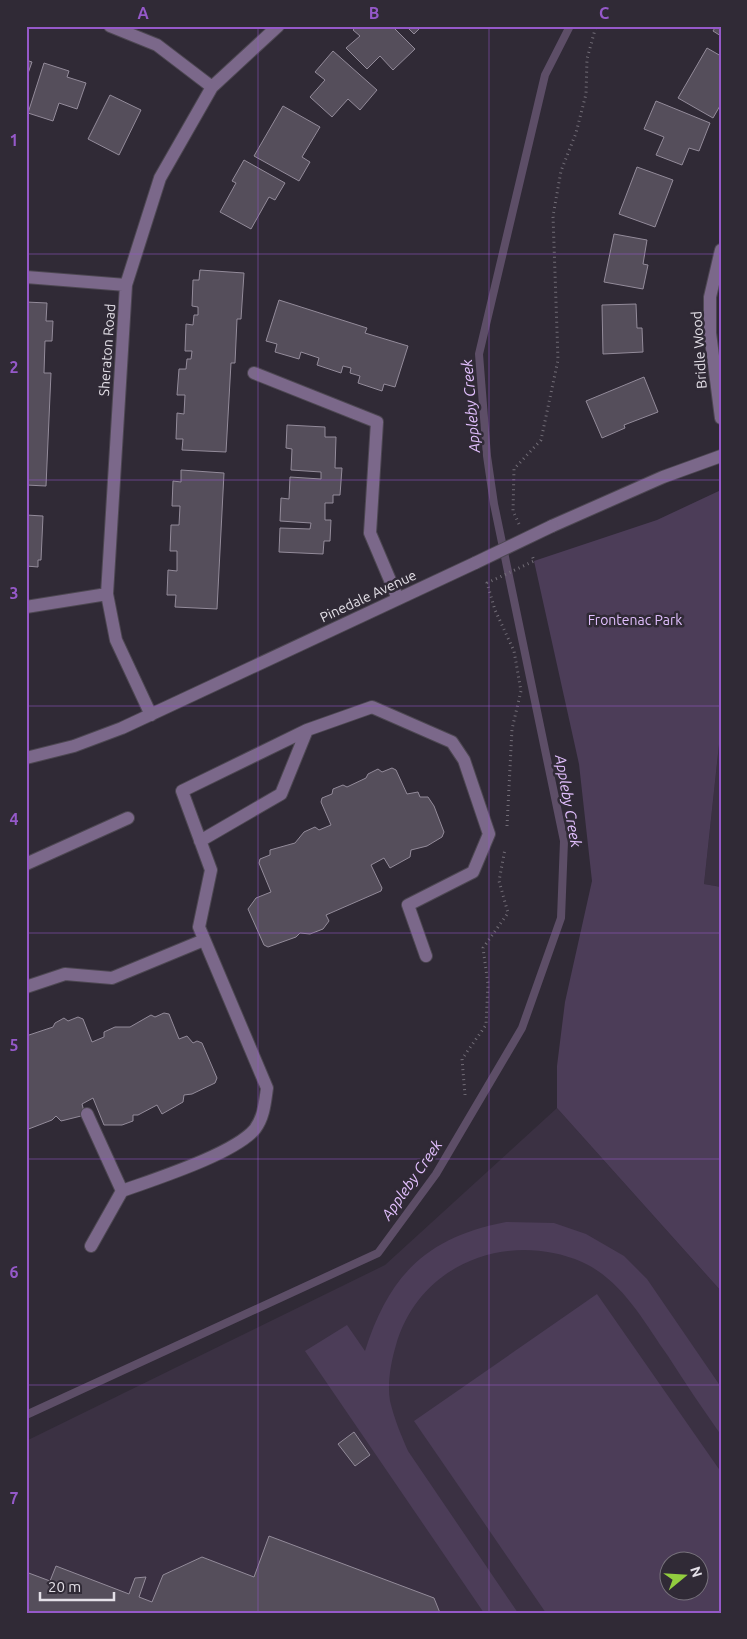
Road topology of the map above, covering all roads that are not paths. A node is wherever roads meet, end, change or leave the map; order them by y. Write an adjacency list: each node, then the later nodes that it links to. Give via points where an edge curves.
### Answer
1 (110, 26): 3 (street, via 157,45)
2 (278, 26): 3 (street, Sheraton Road)
3 (212, 88): 6 (street, Sheraton Road, via 160,178)
4 (721, 250): 8 (street, Bridle Wood, via 710,297 710,333)
5 (26, 277): 6 (street)
6 (126, 285): 10 (street, Sheraton Road)
7 (254, 373): 11 (street, via 377,422 370,533)
8 (721, 418)
9 (721, 456): 11 (street, Pinedale Avenue, bridge, via 663,477 552,526)
10 (107, 594): 12 (street); 13 (street, Sheraton Road, via 116,640)
11 (398, 599): 13 (street, Pinedale Avenue)
12 (26, 608)
13 (151, 715): 15 (street, Pinedale Avenue, via 102,736)
14 (307, 730): 17 (street, via 280,794); 17 (street, via 182,791); 20 (street, via 372,707 452,742 464,760 489,834 473,872 408,904)
15 (26, 758)
16 (128, 818): 18 (street)
17 (200, 840): 19 (street, via 211,870 199,927)
18 (26, 864)
19 (204, 940): 21 (street, via 112,978 65,974); 23 (street, via 267,1088 264,1113 255,1129 223,1152)
20 (426, 956)
21 (26, 987)
22 (86, 1114): 23 (street)
23 (122, 1191): 24 (street)
24 (91, 1246)

